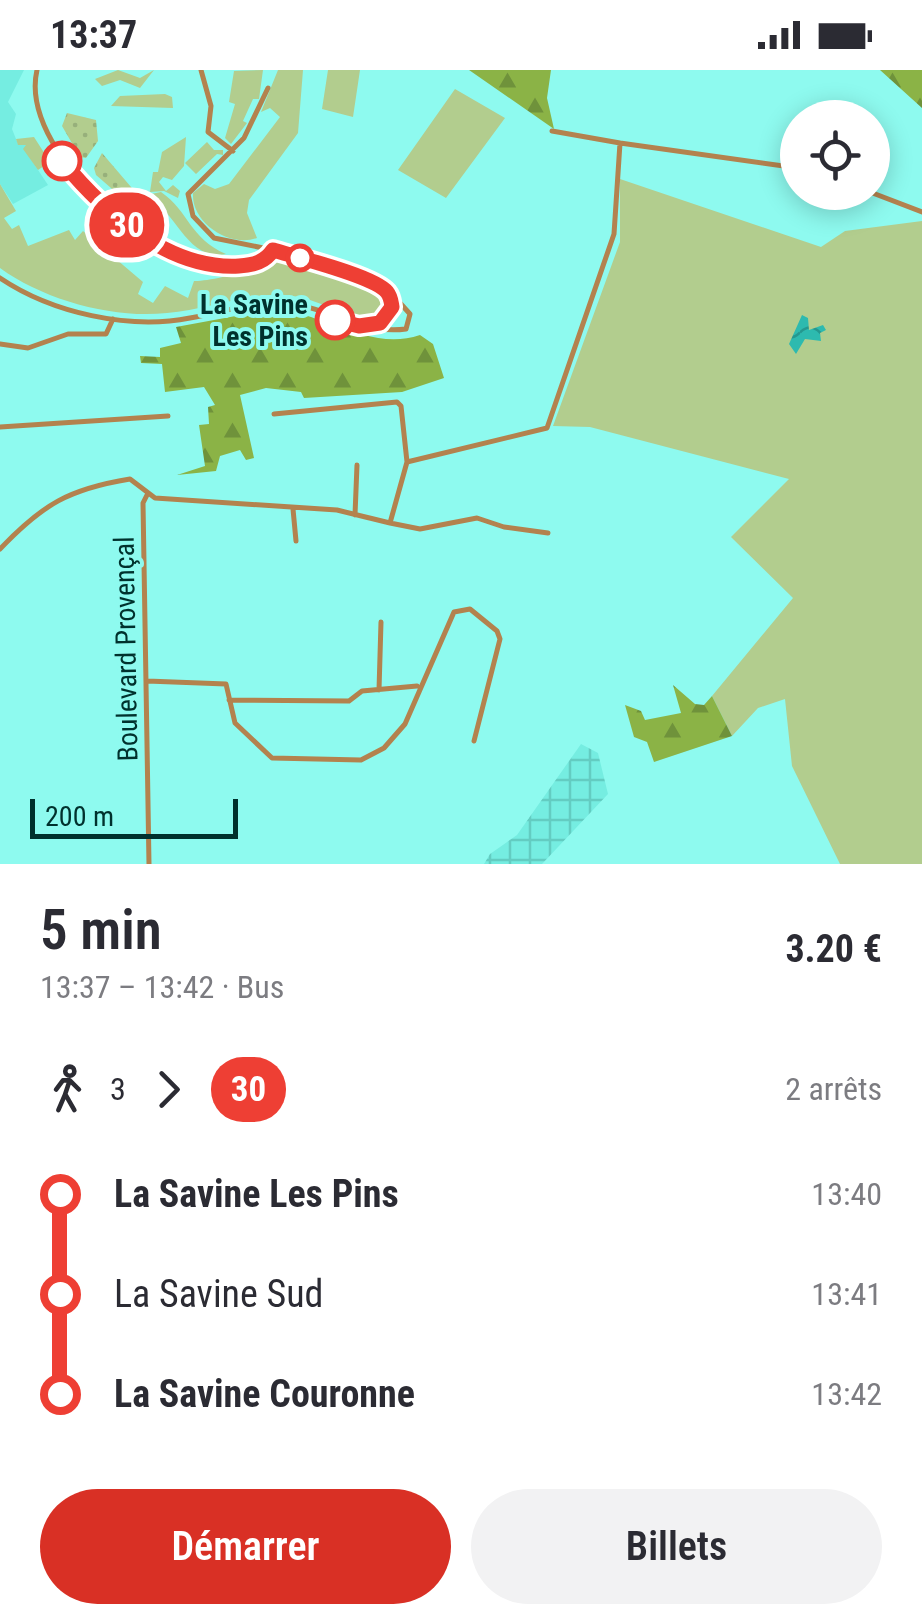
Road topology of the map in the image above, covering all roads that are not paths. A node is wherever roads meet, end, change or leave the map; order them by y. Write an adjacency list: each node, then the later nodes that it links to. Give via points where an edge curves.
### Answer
1 (37, 70): 10 (street, via 34,101 47,140 108,211 164,247 212,264 255,264)
2 (201, 70): 6 (street, via 211,106 208,132)
3 (268, 88): 6 (street)
4 (552, 132): 5 (street)
5 (620, 143): 7 (street); 19 (street, via 614,234 548,428)
6 (233, 150): 10 (street, via 192,188 190,206 214,238)
7 (780, 165)
8 (890, 200): 9 (street)
9 (922, 212)
10 (273, 250): 12 (street)
11 (0, 278): 13 (street, via 32,296)
12 (385, 289): 14 (street, via 388,317); 14 (street, via 411,318 409,326)
13 (112, 318): 14 (street, via 161,322 284,302); 15 (street, via 106,334 68,334 28,348)
14 (359, 326)
15 (0, 344)
16 (274, 414): 19 (street, via 397,402)
17 (168, 416): 18 (street)
18 (0, 426)
19 (407, 462): 24 (street)
20 (357, 465): 23 (street)
21 (147, 494): 22 (street); 27 (street, via 130,479 76,489 43,508); 29 (street, Boulevard Provençal)
22 (293, 509): 23 (street); 26 (street)
23 (355, 515): 24 (street)
24 (390, 523): 25 (street, via 420,530 477,518)
25 (548, 533)
26 (296, 541)
27 (0, 548)
28 (381, 622): 31 (street)
29 (147, 681): 32 (street, via 226,684); 34 (street, Boulevard Provençal)
30 (418, 686): 31 (street); 32 (street, via 396,736 361,760 272,758 234,723); 33 (street, via 454,612 470,609 498,632)
31 (379, 690): 32 (street, via 362,691 350,701)
32 (229, 700)
33 (474, 741)
34 (149, 864)

